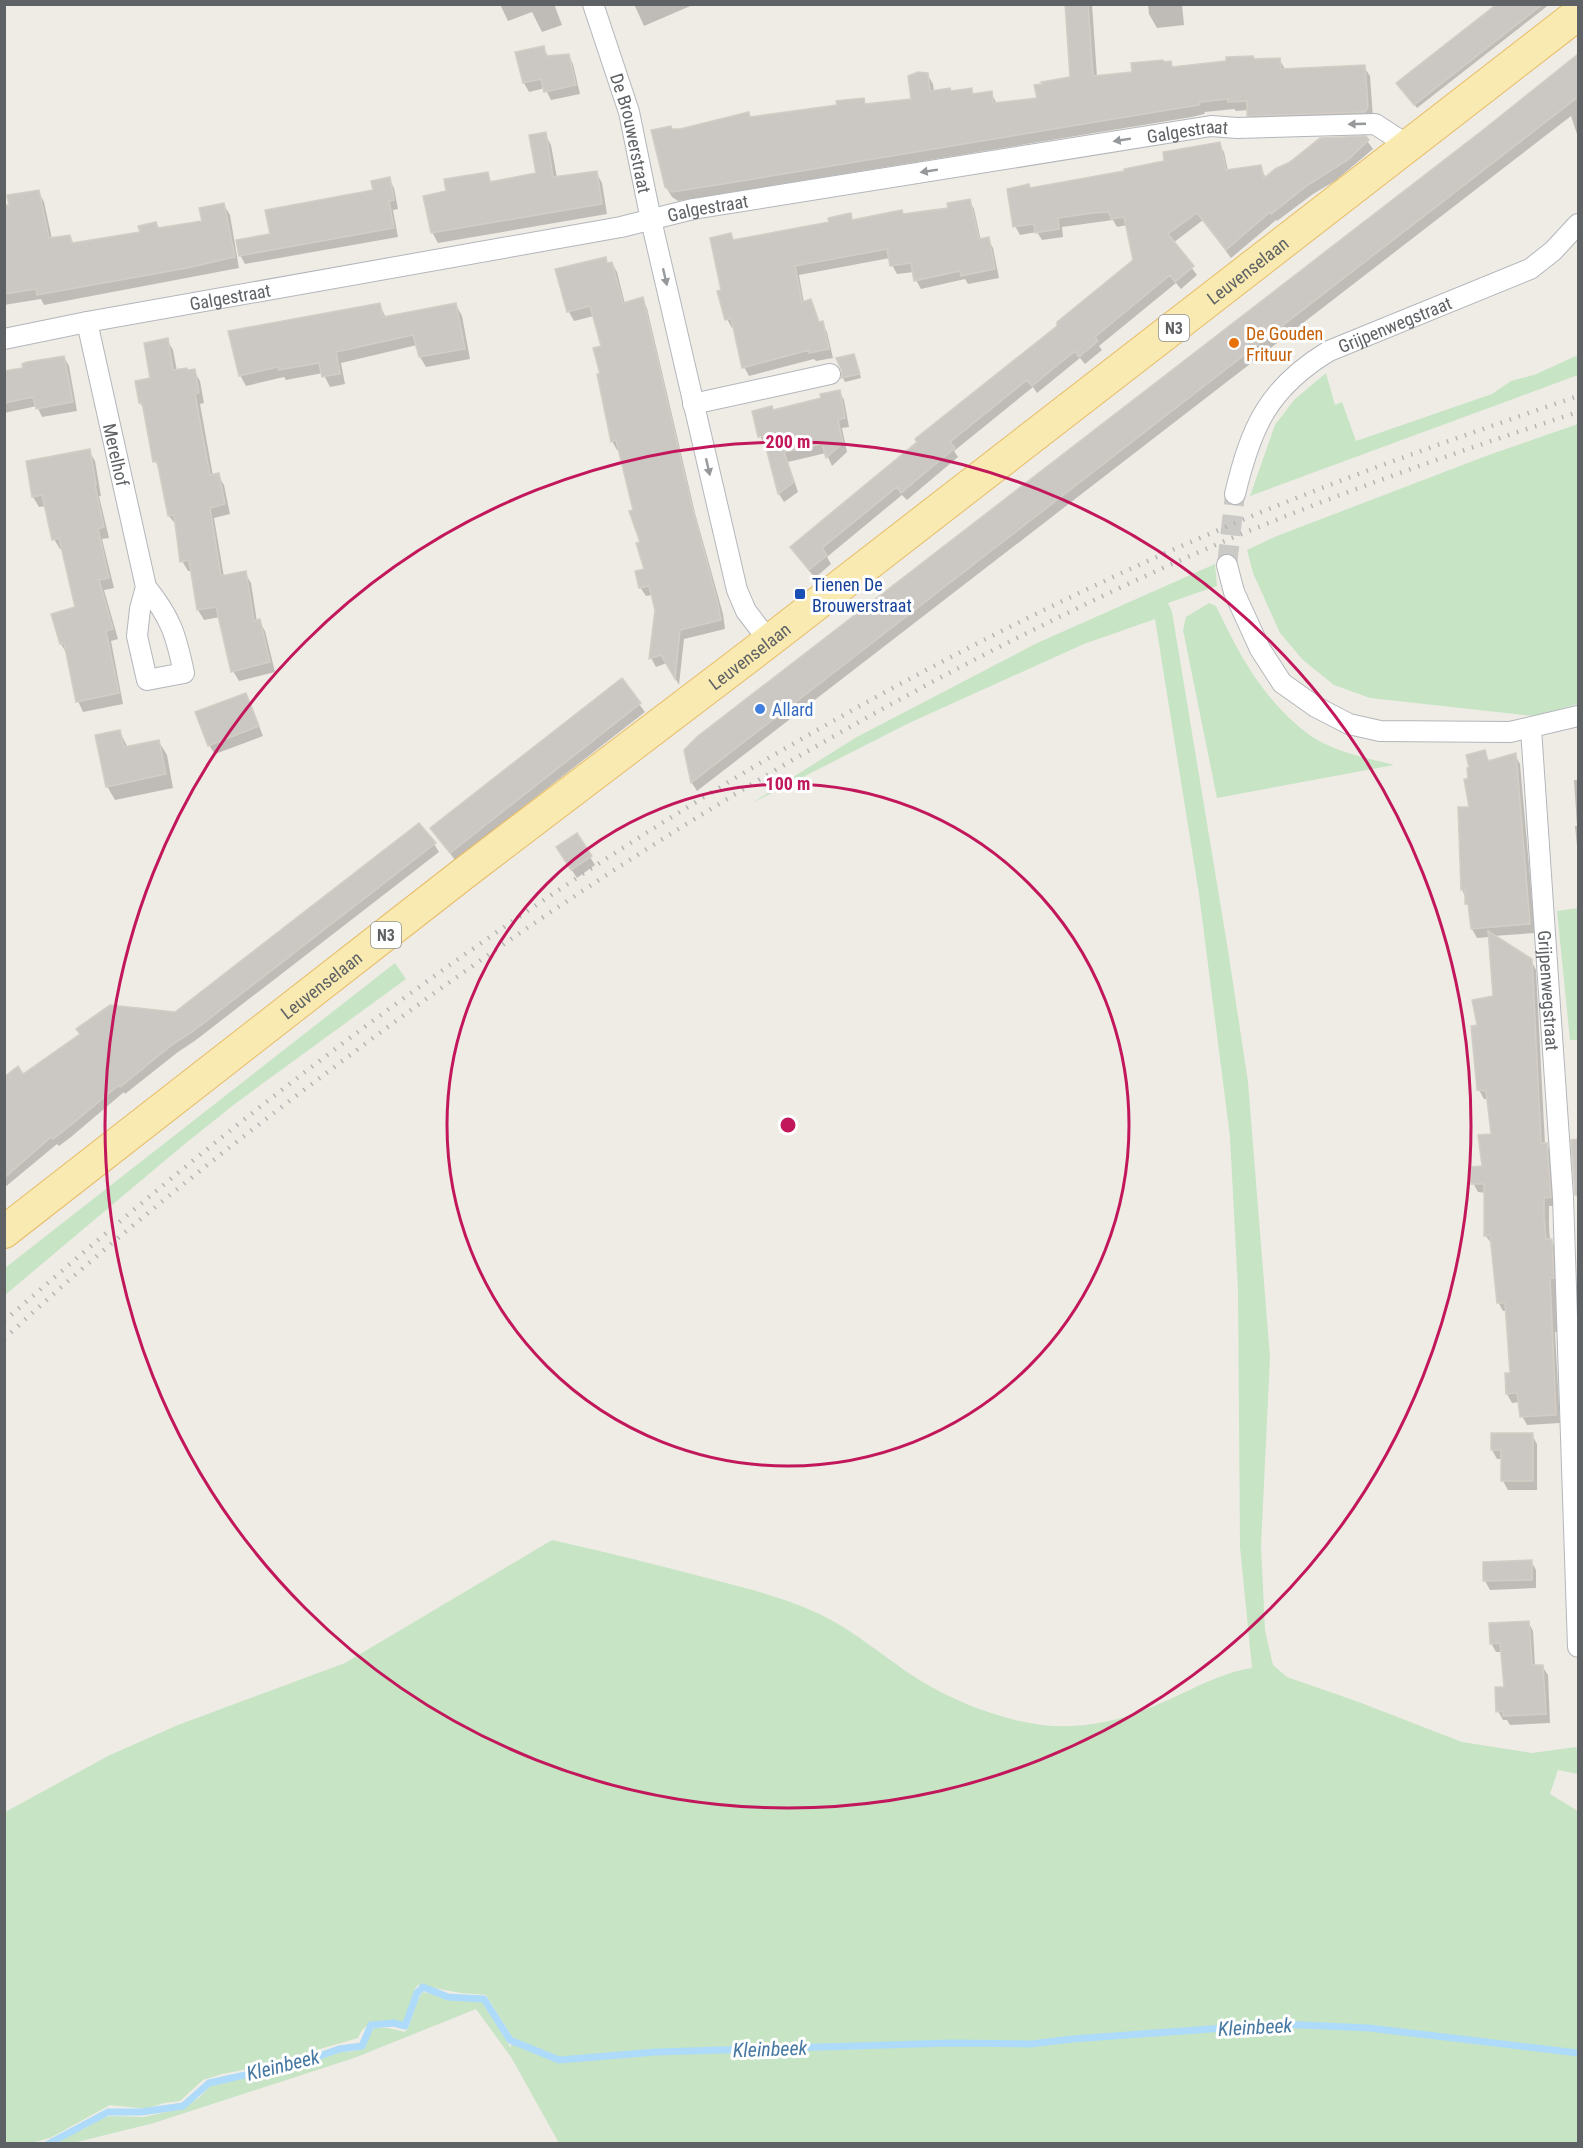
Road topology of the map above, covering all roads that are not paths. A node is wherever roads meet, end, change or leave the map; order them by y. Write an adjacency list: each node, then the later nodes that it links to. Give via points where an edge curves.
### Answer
1 (593, 4): 4 (street, De Brouwerstraat, via 629,112)
2 (1578, 14): 3 (main road, Leuvenselaan / N3)
3 (1409, 146): 4 (street, Galgestraat, one-way to 4, via 1375,124 1211,126 693,209); 13 (main road, Leuvenselaan / N3)
4 (651, 220): 6 (street, Galgestraat); 9 (street, De Brouwerstraat, one-way to 9)
5 (1578, 224): 10 (street, Grijpenwegstraat, via 1530,269 1329,351 1305,365 1283,386 1254,430)
6 (87, 322): 7 (street, Galgestraat); 12 (street, Merelhof)
7 (4, 339)
8 (830, 374): 9 (street)
9 (693, 404): 13 (street, De Brouwerstraat, one-way to 13, via 737,590 746,611)
10 (1235, 494)
11 (1227, 565): 15 (street, via 1234,592 1260,649 1282,683 1316,707 1349,724 1380,732)
12 (146, 587)
13 (769, 641): 16 (main road, Leuvenselaan / N3)
14 (1578, 717): 15 (street)
15 (1531, 729): 17 (street, Grijpenwegstraat, via 1563,1197)
16 (4, 1232)
17 (1578, 1647)

